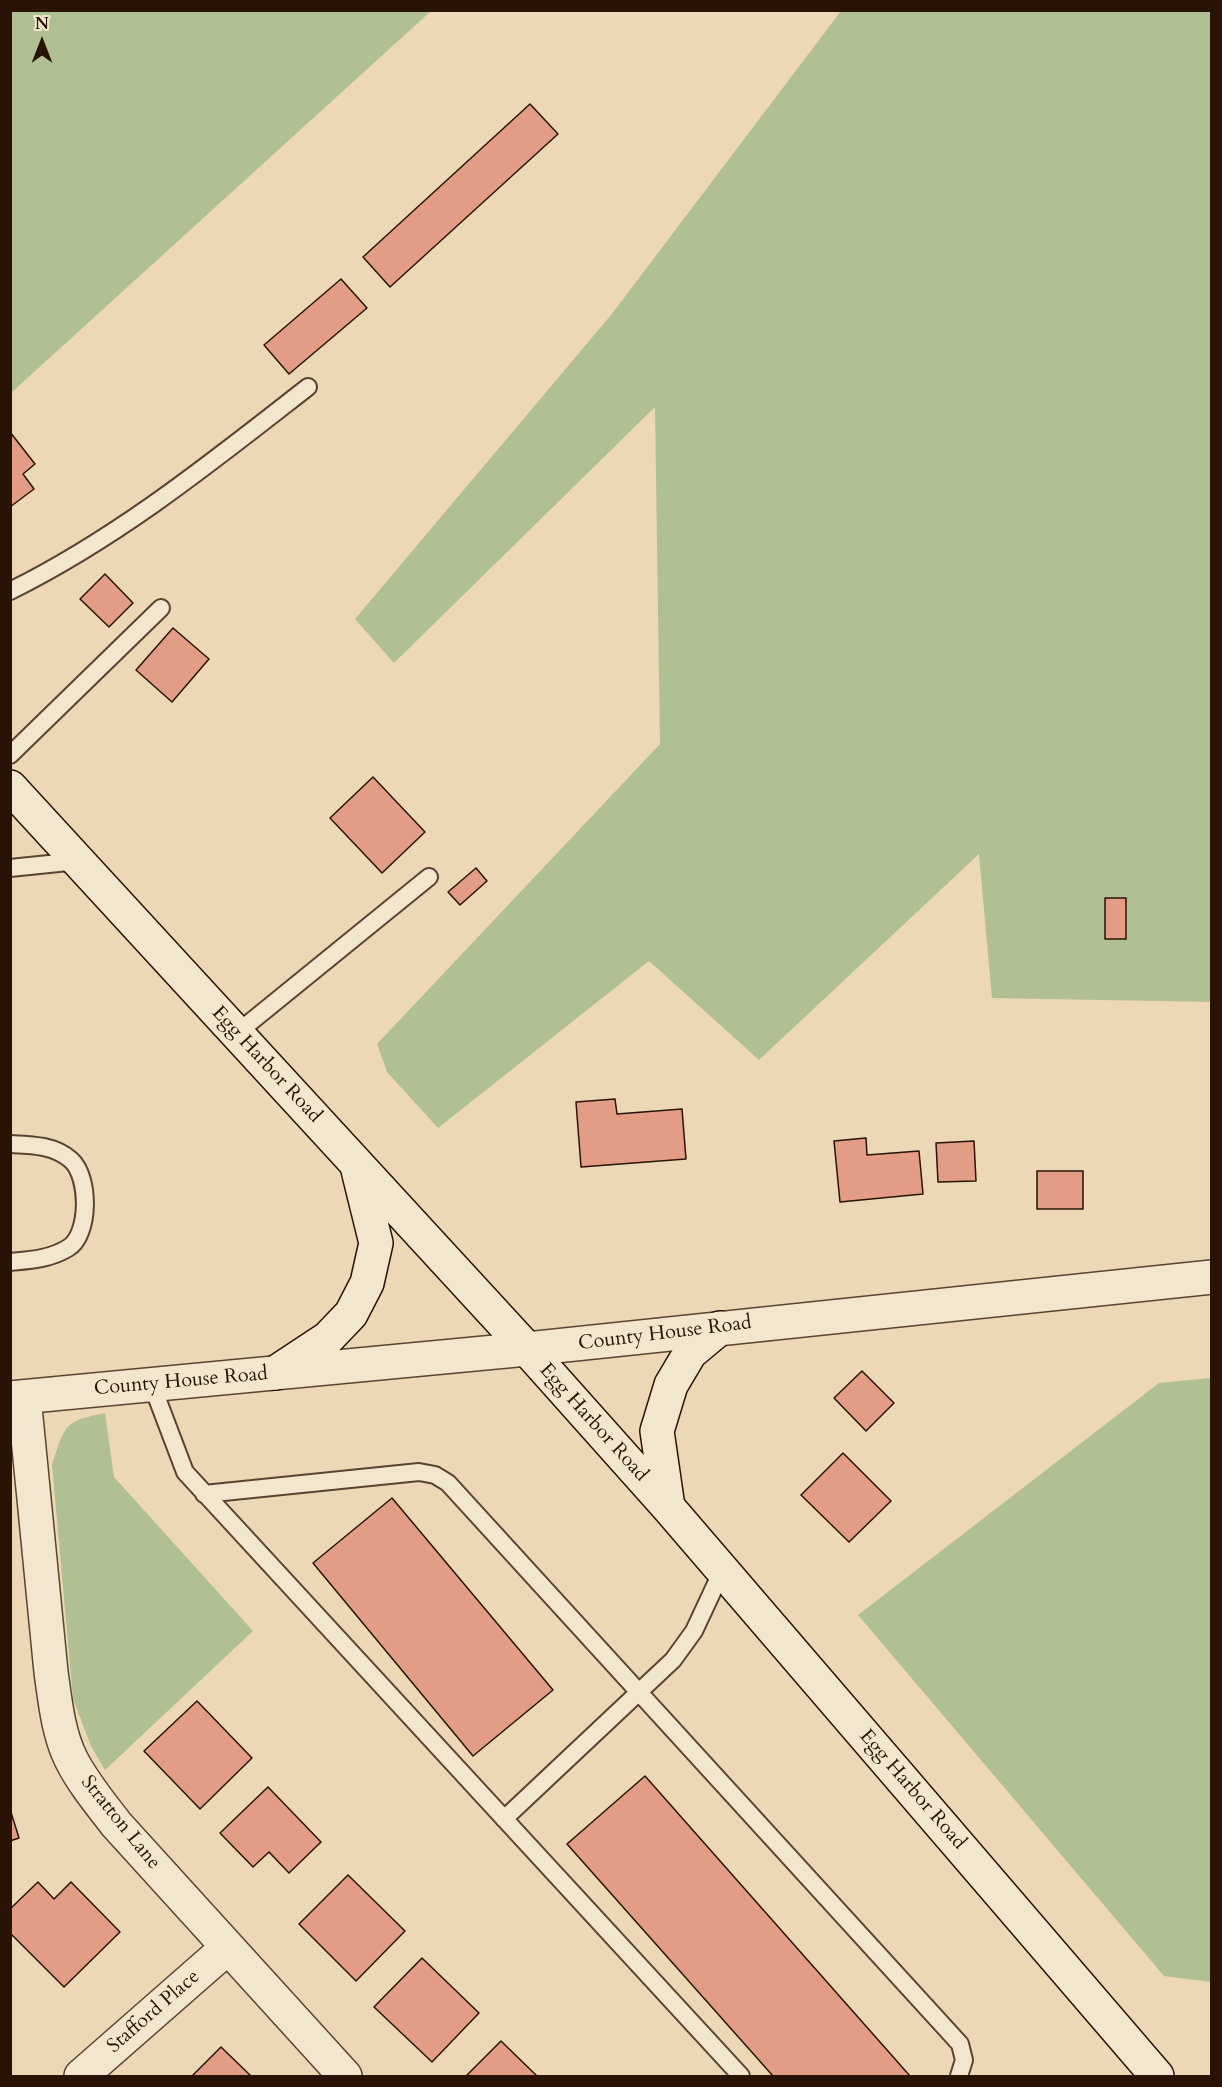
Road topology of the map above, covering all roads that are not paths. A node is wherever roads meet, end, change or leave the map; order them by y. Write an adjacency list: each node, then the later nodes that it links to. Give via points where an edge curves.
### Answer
1 (308, 387): 2 (lane, via 183,484 60,566)
2 (10, 591)
3 (161, 608): 4 (lane)
4 (10, 755)
5 (10, 787): 6 (main road, Egg Harbor Road)
6 (79, 861): 7 (lane); 9 (main road, Egg Harbor Road)
7 (10, 868)
8 (429, 877): 9 (lane)
9 (237, 1033): 11 (main road, Egg Harbor Road)
10 (10, 1144): 12 (lane, via 49,1147 73,1161 84,1186 86,1217 70,1247 45,1258)
11 (357, 1164): 15 (main road, Egg Harbor Road); 16 (main road, via 376,1243 367,1283 351,1314 328,1338)
12 (10, 1262)
13 (1212, 1277): 14 (main road, County House Road)
14 (720, 1328): 15 (main road, County House Road); 20 (main road, via 690,1353 671,1385 657,1431)
15 (528, 1350): 16 (main road, County House Road); 20 (main road, Egg Harbor Road)
16 (275, 1373): 17 (main road, County House Road)
17 (152, 1385): 18 (main road, County House Road); 19 (lane, via 184,1472)
18 (17, 1397): 24 (main road, Stratton Lane, via 51,1672 70,1757 116,1824)
19 (204, 1494): 22 (lane, via 419,1472 435,1474 448,1483); 23 (lane)
20 (668, 1507): 21 (main road, Egg Harbor Road)
21 (722, 1571): 22 (lane, via 694,1631 673,1660); 29 (main road, Egg Harbor Road)
22 (641, 1692): 23 (lane); 28 (lane, via 960,2044 964,2060)
23 (504, 1819): 27 (lane)
24 (226, 1948): 25 (main road, Stafford Place); 26 (main road, Stratton Lane)
25 (81, 2076)
26 (345, 2076)
27 (741, 2076)
28 (959, 2076)
29 (1157, 2076)

